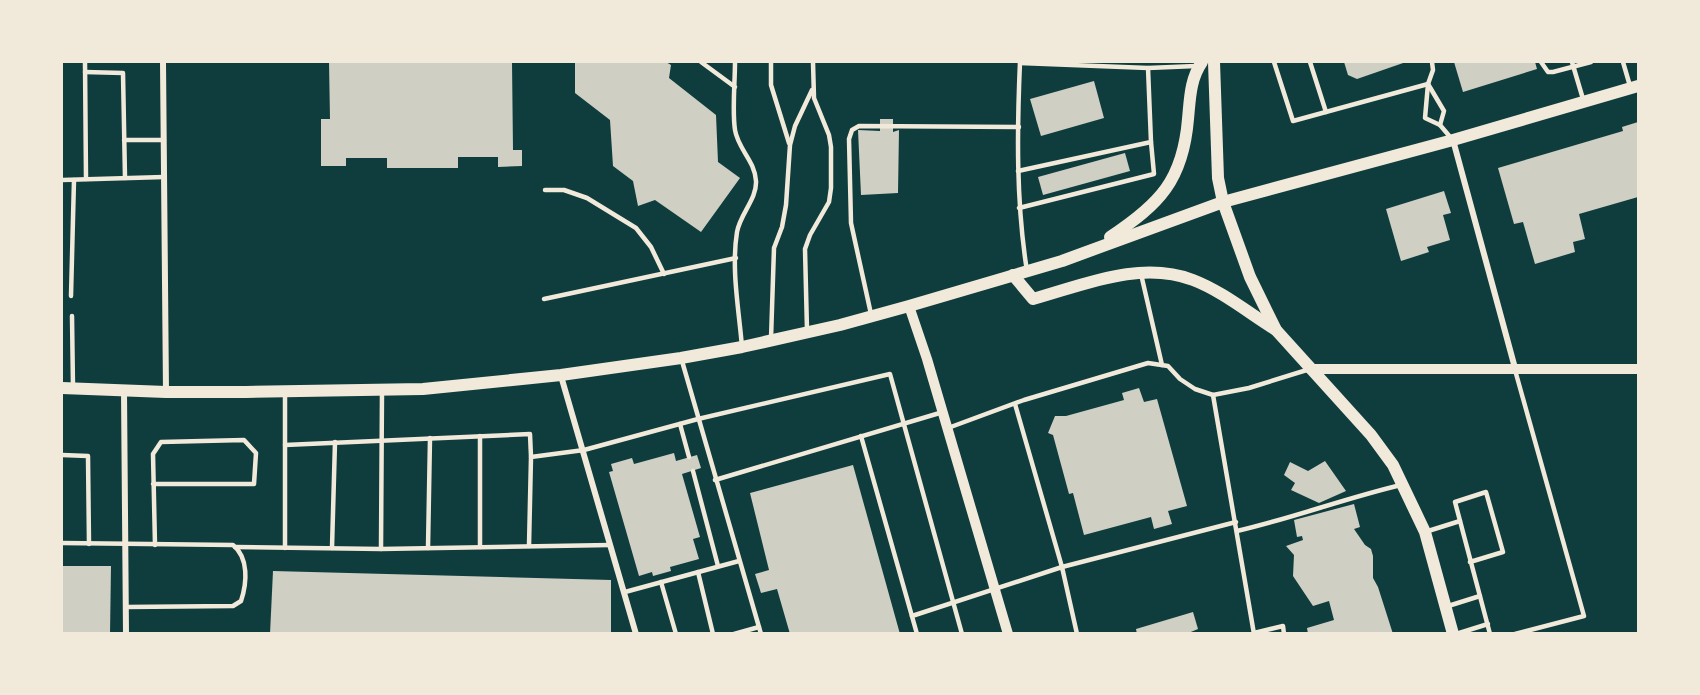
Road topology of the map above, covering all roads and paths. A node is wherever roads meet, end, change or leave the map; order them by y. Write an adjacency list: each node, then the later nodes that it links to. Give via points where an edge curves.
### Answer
1 (85, 62): 18 (lane)
2 (163, 62): 28 (street)
3 (701, 62): 20 (lane)
4 (735, 62): 20 (lane)
5 (771, 62): 31 (lane, via 771,85)
6 (813, 62): 21 (lane)
7 (1020, 62): 17 (lane); 26 (lane)
8 (1214, 62): 49 (main road, via 1218,178)
9 (1274, 62): 24 (lane, via 1293,121)
10 (1310, 62): 24 (lane)
11 (1432, 62): 19 (lane)
12 (1541, 62): 16 (lane, via 1548,72)
13 (1591, 62): 16 (lane)
14 (1623, 62): 22 (lane)
15 (1200, 64): 17 (lane); 51 (main road, via 1192,78 1187,137 1170,184 1141,217)
16 (1573, 64): 23 (lane)
17 (1148, 68): 30 (lane)
18 (85, 72): 27 (lane, via 123,72); 40 (lane)
19 (1428, 84): 24 (lane); 25 (lane, via 1444,111); 25 (lane, via 1425,118)
20 (735, 87): 52 (lane, via 735,131 752,164 756,182 737,232)
21 (813, 88): 31 (lane); 63 (lane, via 816,108 829,135 831,188 829,202 805,249)
22 (1634, 88): 23 (main road)
23 (1584, 103): 29 (main road)
24 (1326, 112)
25 (1440, 125): 29 (lane)
26 (1019, 127): 35 (lane); 61 (lane, via 860,126 852,130 851,223)
27 (124, 140): 28 (lane); 39 (lane)
28 (164, 140): 38 (street)
29 (1453, 140): 49 (main road); 68 (street)
30 (1151, 142): 32 (lane); 44 (lane, via 1154,174)
31 (790, 145): 64 (lane, via 786,205 774,248)
32 (1090, 156): 33 (lane); 34 (lane)
33 (1062, 163): 35 (lane); 36 (lane)
34 (1090, 163)
35 (1018, 171): 50 (lane)
36 (1062, 171)
37 (1113, 176): 44 (lane)
38 (164, 177): 39 (lane); 75 (street)
39 (125, 178): 40 (lane)
40 (86, 179): 42 (lane)
41 (62, 180): 42 (lane)
42 (74, 180): 57 (lane)
43 (1089, 182): 47 (lane)
44 (1113, 184): 47 (lane)
45 (545, 190): 54 (lane, via 564,190 587,198 636,228)
46 (1062, 190): 48 (lane)
47 (1089, 190): 48 (lane)
48 (1062, 197): 50 (lane)
49 (1224, 202): 51 (main road); 62 (main road, via 1250,277)
50 (1019, 208): 53 (lane)
51 (1093, 248): 53 (main road)
52 (736, 258): 54 (lane); 65 (lane)
53 (1027, 271): 56 (main road)
54 (664, 273): 58 (lane)
55 (1141, 273): 56 (main road, via 1102,279 1033,299); 62 (main road, via 1191,279); 67 (lane)
56 (1013, 275): 59 (main road)
57 (71, 296)
58 (544, 299)
59 (909, 306): 61 (main road); 79 (street)
60 (72, 316): 72 (lane)
61 (871, 316): 63 (main road)
62 (1276, 330): 69 (main road)
63 (807, 332): 64 (main road)
64 (771, 341): 65 (main road)
65 (742, 347): 66 (main road)
66 (681, 358): 71 (main road); 80 (lane)
67 (1162, 365): 77 (lane, via 1195,389); 78 (lane, via 1148,363)
68 (1515, 368): 69 (street); 70 (street); 143 (lane, via 1584,616)
69 (1310, 369): 77 (lane, via 1249,388); 97 (main road, via 1371,435)
70 (1638, 370)
71 (561, 375): 74 (main road); 90 (street)
72 (67, 388): 73 (main road)
73 (124, 390): 75 (main road); 104 (street)
74 (382, 390): 76 (main road); 87 (lane)
75 (166, 392): 76 (main road)
76 (285, 392): 89 (lane)
77 (1213, 394): 99 (lane)
78 (1015, 404): 83 (lane); 117 (lane)
79 (943, 412): 82 (lane); 83 (street)
80 (698, 419): 81 (lane); 82 (lane, via 890,374); 95 (lane)
81 (680, 424): 90 (lane); 93 (lane)
82 (904, 424): 85 (lane); 123 (lane)
83 (948, 428): 120 (street)
84 (480, 436): 86 (lane); 92 (lane, via 530,434); 109 (lane)
85 (861, 436): 95 (lane); 126 (lane)
86 (430, 438): 87 (lane); 112 (lane)
87 (381, 440): 88 (lane); 113 (lane)
88 (335, 442): 89 (lane); 111 (lane)
89 (285, 445): 110 (lane)
90 (584, 450): 92 (lane); 106 (street)
91 (62, 455): 103 (lane, via 88,456)
92 (531, 457): 107 (lane)
93 (689, 457)
94 (693, 471): 116 (lane)
95 (716, 480): 114 (lane)
96 (153, 484): 96 (lane, via 254,484 256,453 244,440 161,442 153,454); 105 (lane)
97 (1404, 485): 100 (lane); 101 (main road)
98 (1460, 521): 101 (lane); 115 (lane); 115 (lane, via 1455,502 1486,492 1503,552)
99 (1236, 522): 100 (lane); 117 (lane)
100 (1238, 531): 139 (lane)
101 (1425, 532): 125 (main road)
102 (62, 543): 103 (lane)
103 (89, 544): 104 (lane)
104 (125, 544): 105 (lane); 124 (street)
105 (156, 545): 108 (lane)
106 (611, 545): 107 (lane); 121 (street)
107 (529, 546): 109 (lane)
108 (235, 547): 110 (lane); 124 (lane, via 245,562 244,592 241,601 233,606)
109 (480, 547): 112 (lane)
110 (285, 548): 111 (lane)
111 (332, 548): 113 (lane)
112 (428, 548): 113 (lane)
113 (381, 549)
114 (740, 561): 116 (lane); 128 (lane)
115 (1470, 562): 122 (lane)
116 (718, 566): 118 (lane)
117 (1062, 567): 120 (lane); 138 (lane)
118 (698, 572): 119 (lane); 132 (lane)
119 (661, 582): 121 (lane); 131 (lane)
120 (994, 588): 123 (lane); 137 (street)
121 (625, 592): 130 (street)
122 (1480, 596): 125 (lane); 127 (lane)
123 (954, 602): 126 (lane); 136 (lane)
124 (126, 607): 129 (street)
125 (1445, 607): 141 (main road)
126 (912, 616): 135 (lane)
127 (1488, 624): 141 (lane); 142 (lane)
128 (759, 627): 133 (lane); 134 (lane)
129 (126, 633)
130 (636, 633)
131 (676, 633)
132 (713, 633)
133 (734, 633)
134 (761, 633)
135 (918, 633)
136 (962, 633)
137 (1008, 633)
138 (1077, 633)
139 (1254, 633): 140 (lane, via 1283,626)
140 (1284, 633)
141 (1455, 633)
142 (1490, 633)
143 (1515, 633)

